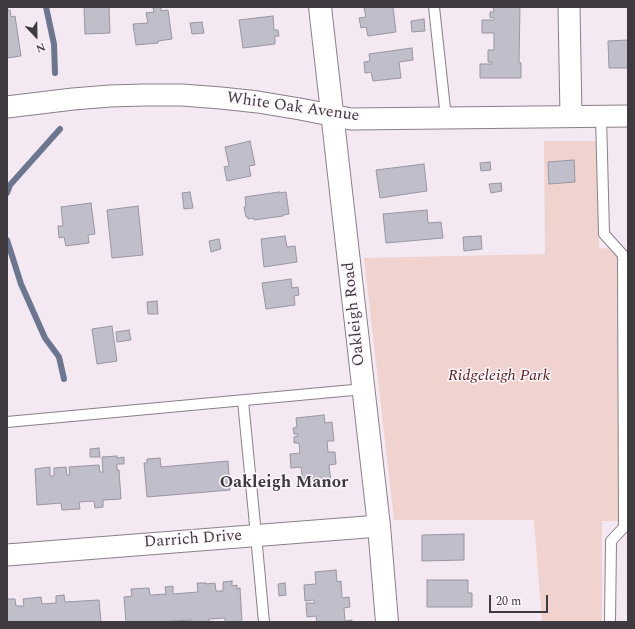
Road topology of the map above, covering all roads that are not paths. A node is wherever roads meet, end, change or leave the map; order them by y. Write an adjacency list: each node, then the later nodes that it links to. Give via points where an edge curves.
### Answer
1 (320, 7): 5 (street, Oakleigh Road)
2 (434, 7): 9 (lane)
3 (570, 7): 6 (street)
4 (7, 107): 5 (street, White Oak Avenue, via 110,96 182,95 258,102)
5 (333, 116): 9 (street, White Oak Avenue, via 351,119); 10 (street, Oakleigh Road)
6 (571, 116): 7 (street, White Oak Avenue); 9 (street, White Oak Avenue)
7 (601, 116): 8 (street, White Oak Avenue); 18 (lane, via 604,234 622,255 624,527 611,541)
8 (628, 116)
9 (446, 118)
10 (364, 389): 11 (lane); 13 (street, Oakleigh Road)
11 (243, 401): 12 (lane); 14 (lane)
12 (7, 422)
13 (379, 526): 14 (street, Darrich Drive); 17 (street, Oakleigh Road)
14 (256, 535): 15 (street, Darrich Drive); 16 (lane)
15 (7, 555)
16 (264, 622)
17 (387, 622)
18 (610, 622)

